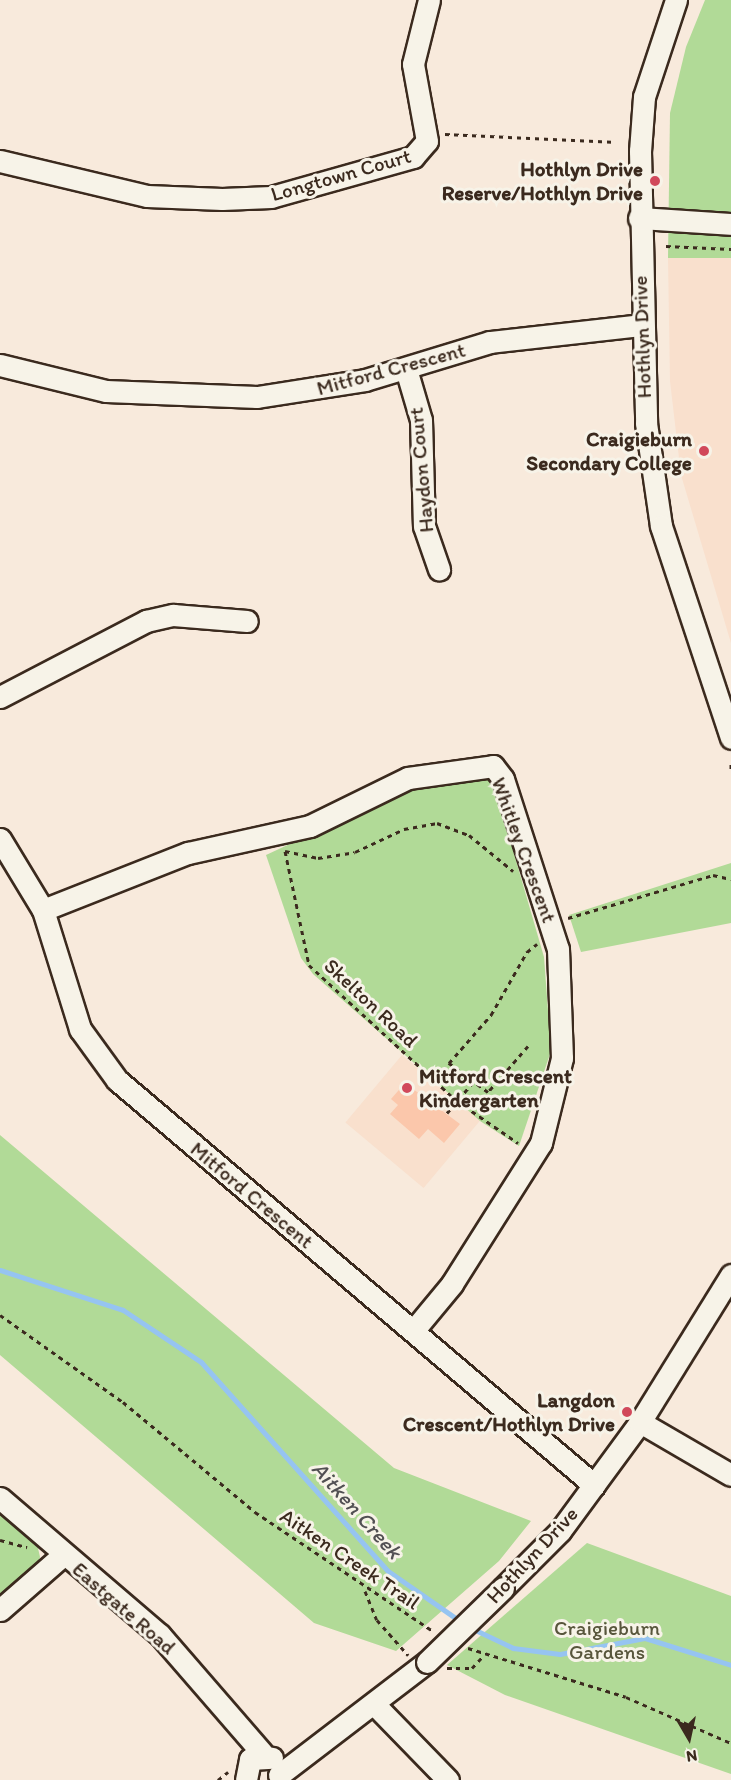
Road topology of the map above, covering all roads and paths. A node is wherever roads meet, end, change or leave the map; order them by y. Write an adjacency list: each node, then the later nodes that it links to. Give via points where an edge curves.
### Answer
1 (429, 0): 5 (street, Longtown Court, via 413,64 427,141 413,157 271,197 222,199 147,196)
2 (676, 0): 6 (street, Hothlyn Drive, via 644,97)
3 (445, 134): 4 (path)
4 (612, 142)
5 (0, 161)
6 (639, 218): 7 (street); 10 (street, Hothlyn Drive)
7 (731, 224)
8 (666, 246): 9 (path)
9 (731, 249)
10 (641, 325): 12 (street, Mitford Crescent, via 490,342); 16 (street, Hothlyn Drive, via 661,526)
11 (0, 365): 12 (street, Mitford Crescent, via 106,391 257,397 316,391)
12 (406, 369): 13 (street, Haydon Court, via 422,420 424,526)
13 (439, 569)
14 (247, 621): 15 (street, via 173,615 146,621)
15 (0, 697)
16 (731, 738)
17 (731, 764): 18 (path)
18 (731, 769)
19 (0, 839): 22 (street, Mitford Crescent)
20 (519, 876): 27 (path, Skelton Road, via 470,834 437,823 404,830 355,852 318,858 285,851 309,965)
21 (731, 879): 23 (path, via 713,875)
22 (43, 910): 29 (street, Whitley Crescent, via 188,854 309,826 408,778 493,766 503,779 561,964 562,1058); 32 (street, Mitford Crescent, via 80,1029 117,1080)
23 (568, 918)
24 (542, 942): 26 (path, via 530,948 495,1010 449,1063)
25 (528, 1046): 26 (path, via 488,1092)
26 (474, 1081): 27 (path)
27 (457, 1101): 28 (path); 29 (path, Skelton Road)
28 (447, 1113)
29 (535, 1153): 32 (street, Whitley Crescent, via 452,1284)
30 (731, 1275): 33 (street, Hothlyn Drive)
31 (0, 1315): 40 (path, Aitken Creek Trail, via 123,1402 255,1512)
32 (413, 1331): 35 (street, Mitford Crescent)
33 (640, 1422): 34 (street); 35 (street, Hothlyn Drive)
34 (731, 1475)
35 (594, 1485): 45 (street, Hothlyn Drive, bridge, via 560,1531)
36 (0, 1498): 39 (street, Eastgate Road)
37 (0, 1540): 38 (path)
38 (34, 1552)
39 (63, 1556): 41 (street); 49 (street, Eastgate Road, via 160,1635 238,1728)
40 (364, 1590): 42 (path, Aitken Creek Trail); 45 (path, via 377,1620)
41 (0, 1610)
42 (436, 1633)
43 (464, 1647): 44 (path)
44 (483, 1656): 45 (path, via 472,1668); 48 (path, via 627,1697)
45 (427, 1662): 46 (street, Hothlyn Drive)
46 (374, 1704): 47 (street, Hothlyn Drive); 51 (street)
47 (328, 1734): 49 (street, Hothlyn Drive); 50 (street, Hothlyn Drive)
48 (731, 1743)
49 (249, 1767): 50 (street, Eastgate Road, via 275,1761)
50 (278, 1778)
51 (448, 1780)

